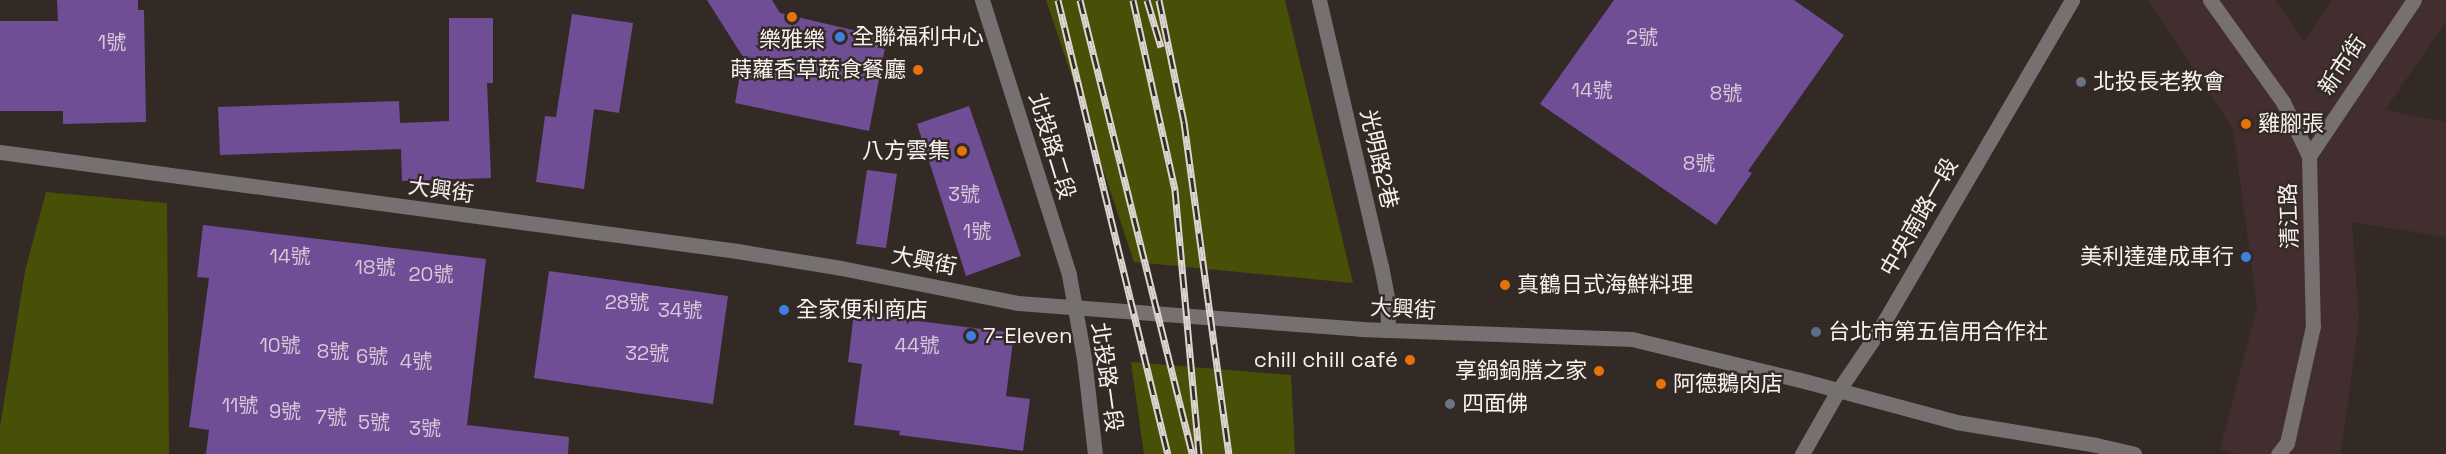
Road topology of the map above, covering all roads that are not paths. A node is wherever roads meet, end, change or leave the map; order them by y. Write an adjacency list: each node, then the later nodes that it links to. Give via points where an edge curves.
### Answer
1 (982, 0): 8 (street, 北投路二段, via 1069,275)
2 (1319, 0): 9 (street, 光明路2巷, via 1382,266)
3 (2072, 0): 10 (street, 中央南路一段, via 1878,332)
4 (2210, 0): 7 (street, 清江路, via 2283,102)
5 (2414, 0): 7 (street, 新市街)
6 (0, 152): 8 (street, 大興街, via 737,251 1018,303)
7 (2309, 156): 14 (street, 清江路, via 2313,326 2287,443)
8 (1075, 306): 9 (street, 大興街); 11 (street, 北投路一段)
9 (1388, 330): 10 (street, 大興街, via 1632,339)
10 (1838, 391): 12 (street, 中央南路一段); 13 (street, 大興街, via 1956,422)
11 (1095, 454)
12 (1802, 454)
13 (2134, 454)
14 (2278, 454)

